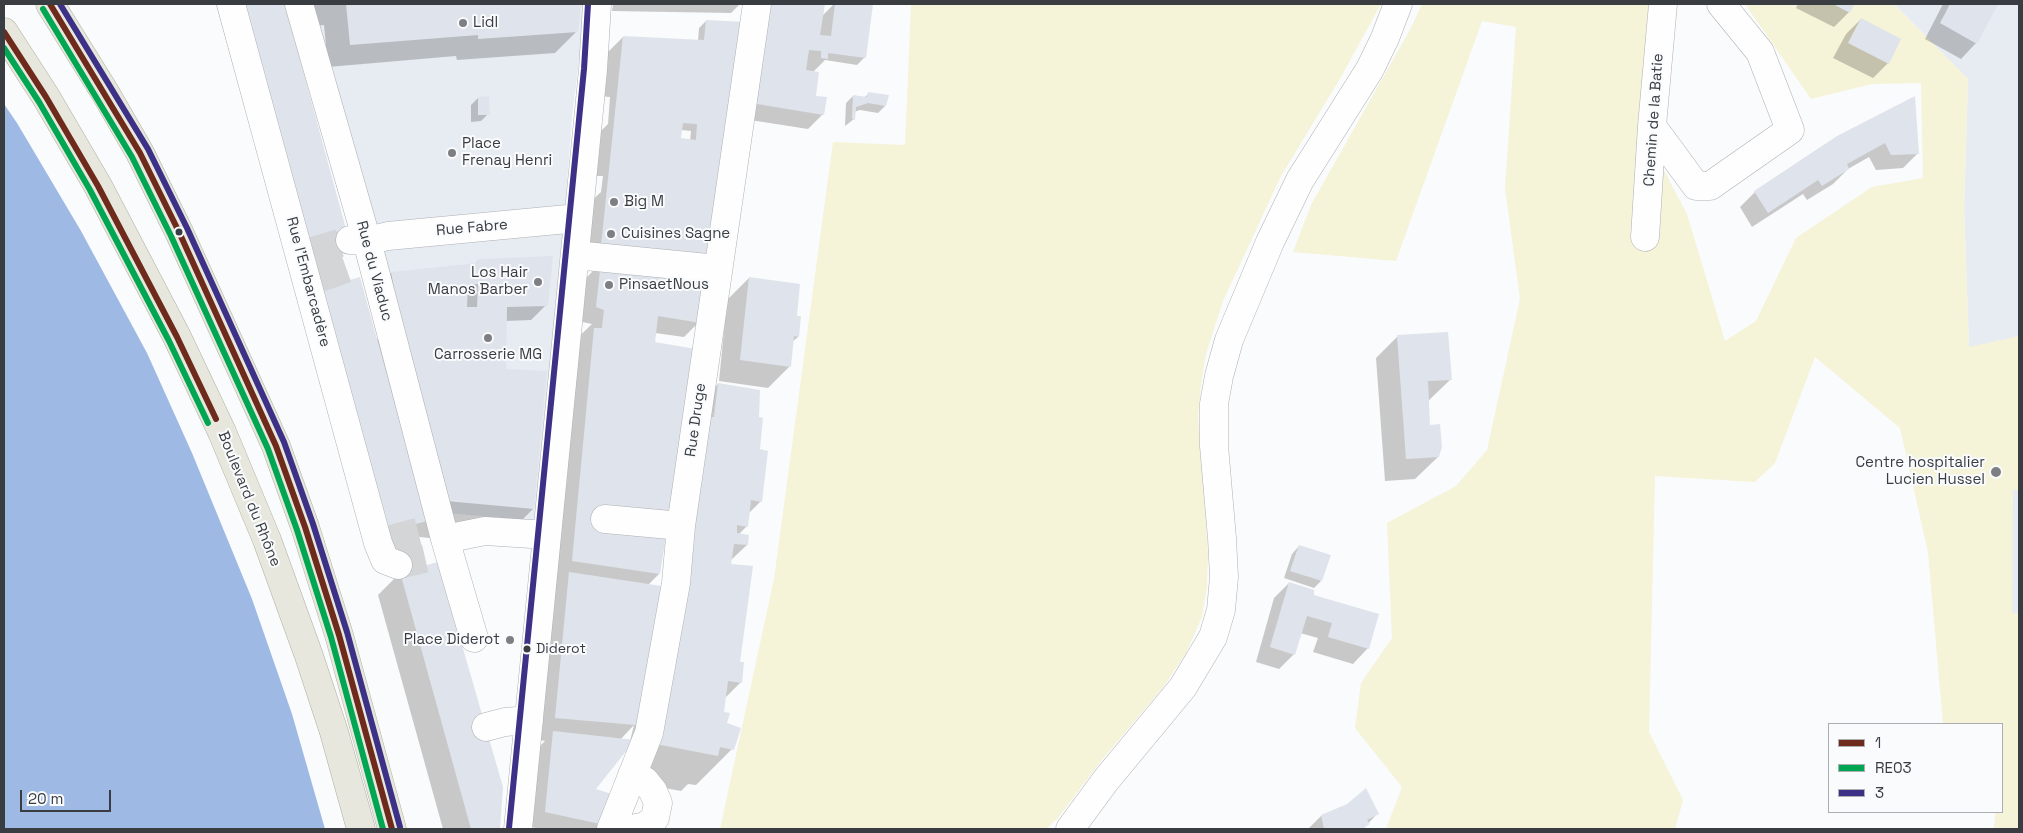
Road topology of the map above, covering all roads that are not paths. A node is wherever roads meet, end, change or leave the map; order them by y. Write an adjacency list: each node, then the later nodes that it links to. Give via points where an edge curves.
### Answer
1 (50, 4): 27 (main road, via 140,153 276,446 339,635)
2 (231, 4): 20 (street, Rue l'Embarcadère, via 314,280)
3 (299, 4): 13 (street, Rue du Viaduc)
4 (597, 4): 11 (street)
5 (757, 4): 15 (street, Rue Druge)
6 (1398, 4): 29 (street, via 1370,69 1300,180 1229,340 1214,404 1224,577 1221,610 1213,637 1183,687)
7 (1663, 4): 10 (street, Chemin de la Batie)
8 (1721, 4): 10 (street, via 1760,52 1790,130 1710,186 1696,186)
9 (4, 32): 26 (main road, Boulevard du Rhône, via 98,186 177,337 222,432 267,540 309,656)
10 (1652, 126): 12 (street, Chemin de la Batie)
11 (578, 218): 13 (street, Rue Fabre, via 388,236); 14 (street)
12 (1645, 237)
13 (358, 249): 19 (street, Rue du Viaduc)
14 (574, 255): 15 (street); 18 (street)
15 (718, 269): 17 (street, Rue Druge)
16 (605, 519): 17 (street)
17 (681, 526): 24 (street, Rue Druge, via 676,583 649,733)
18 (547, 535): 19 (street, via 485,531); 22 (street)
19 (437, 542): 21 (street, Rue du Viaduc)
20 (388, 552)
21 (474, 638)
22 (529, 720): 23 (street); 28 (street)
23 (486, 727)
24 (632, 775): 25 (street, Rue Druge); 25 (street, via 645,781 653,791 658,803 655,818 646,826)
25 (621, 828)
26 (360, 829)
27 (392, 829)
28 (518, 829)
29 (1070, 829)

